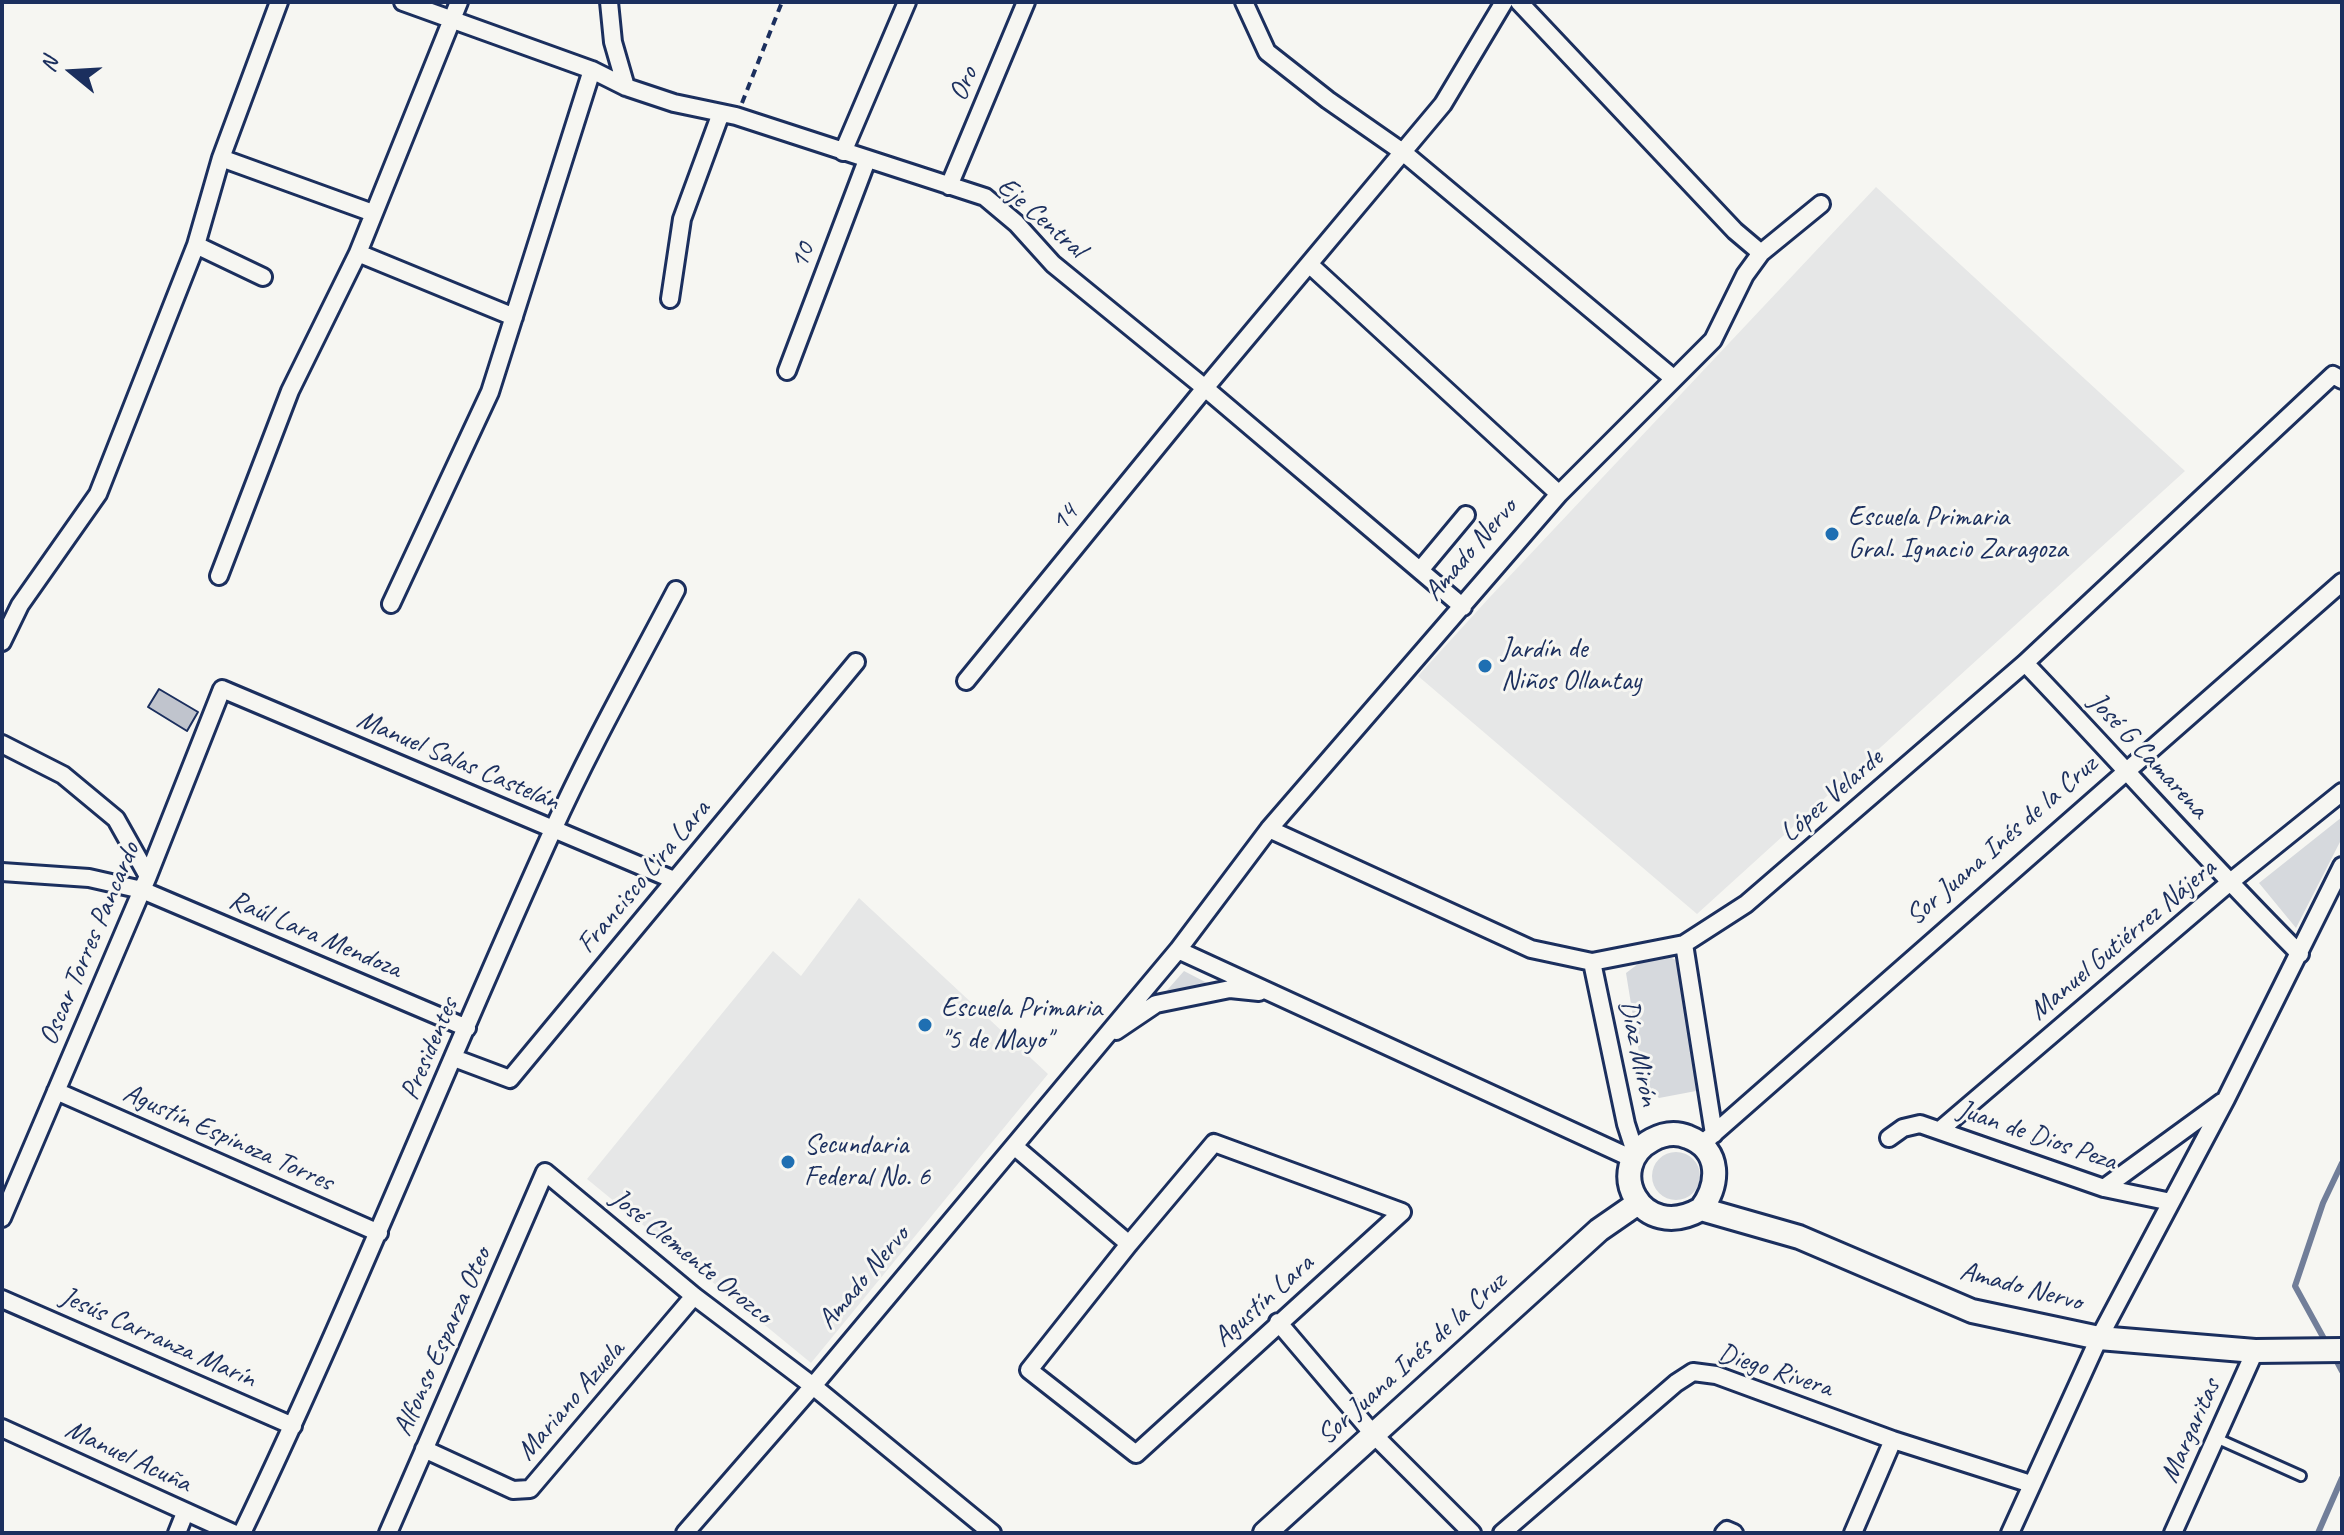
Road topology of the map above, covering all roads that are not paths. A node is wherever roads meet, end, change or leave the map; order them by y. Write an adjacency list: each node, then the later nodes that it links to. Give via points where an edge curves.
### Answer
1 (279, 2): 16 (street)
2 (403, 2): 10 (street, Eje Central)
3 (459, 2): 10 (street)
4 (609, 2): 12 (street)
5 (907, 2): 14 (street)
6 (1026, 2): 18 (street, Oro)
7 (1244, 2): 15 (street, via 1267,52)
8 (1504, 2): 15 (street, 14, via 1443,104)
9 (1519, 2): 23 (street)
10 (452, 19): 11 (street, Eje Central); 20 (street)
11 (592, 70): 12 (street, Eje Central); 27 (street)
12 (626, 87): 13 (street, Eje Central)
13 (728, 115): 14 (street, Eje Central); 26 (street, via 682,219)
14 (843, 152): 17 (street, Eje Central)
15 (1404, 153): 24 (street, 14); 29 (street)
16 (221, 158): 20 (street); 21 (street)
17 (867, 160): 18 (street, Eje Central); 28 (street, 10)
18 (949, 186): 31 (street, Eje Central, via 985,197 1053,264)
19 (1821, 204): 23 (street, Amado Nervo)
20 (373, 213): 22 (street)
21 (196, 245): 25 (street); 40 (street, via 98,494 20,605)
22 (358, 253): 27 (street); 35 (street, via 290,391)
23 (1761, 253): 29 (street, Amado Nervo, via 1713,340)
24 (1309, 264): 31 (street, 14); 32 (street)
25 (263, 277)
26 (670, 299)
27 (514, 317): 38 (street, via 490,392)
28 (787, 371)
29 (1673, 378): 32 (street, Amado Nervo)
30 (2338, 378): 42 (street, López Velarde)
31 (1205, 388): 34 (street, Eje Central); 43 (street, 14)
32 (1559, 494): 39 (street, Amado Nervo)
33 (1466, 515): 34 (street)
34 (1421, 569): 39 (street, Eje Central)
35 (219, 576)
36 (2342, 582): 46 (street, Sor Juana Inés de la Cruz)
37 (676, 590): 48 (street, Presidentes)
38 (391, 604)
39 (1463, 607): 49 (street, Amado Nervo)
40 (2, 642)
41 (856, 662): 52 (street, Francisco Lira Lara)
42 (2025, 663): 46 (street, José G Camarena); 55 (street, López Velarde, via 1746,904)
43 (966, 681)
44 (222, 689): 48 (street, Manuel Salas Castelán); 53 (street, Oscar Torres Pancardo)
45 (2, 744): 53 (street, via 63,775 116,819)
46 (2128, 770): 54 (street, José G Camarena); 67 (street, Sor Juana Inés de la Cruz)
47 (2342, 792): 54 (street, Manuel Gutiérrez Nájera)
48 (553, 829): 52 (street, Manuel Salas Castelán); 60 (street, Presidentes)
49 (1269, 829): 56 (street, Amado Nervo); 58 (street, López Velarde, via 1531,949)
50 (2342, 866): 57 (street)
51 (2, 872): 53 (street)
52 (674, 880): 62 (street, Francisco Lira Lara, via 510,1079)
53 (145, 883): 60 (street, Raúl Lara Mendoza); 63 (street, Oscar Torres Pancardo)
54 (2229, 883): 57 (street, José G Camarena); 65 (street, Manuel Gutiérrez Nájera)
55 (1684, 944): 58 (street, López Velarde); 67 (street)
56 (1178, 950): 59 (street); 61 (street, Amado Nervo)
57 (2300, 954): 64 (street)
58 (1592, 962): 69 (street, Díaz Mirón)
59 (1271, 993): 61 (street, via 1230,989 1156,1004); 69 (street)
60 (467, 1028): 62 (street, Presidentes)
61 (1101, 1040): 68 (street, Amado Nervo)
62 (454, 1058): 76 (street, Presidentes)
63 (56, 1091): 75 (street, Oscar Torres Pancardo); 76 (street, Agustín Espinoza Torres)
64 (2226, 1099): 71 (street); 72 (street)
65 (1940, 1130): 66 (street, Juan de Dios Peza, via 1920,1124); 71 (street, Juan de Dios Peza)
66 (1889, 1138)
67 (1708, 1139): 69 (main road, via 1660,1135); 74 (main road, via 1716,1177 1712,1195)
68 (1014, 1146): 77 (street); 84 (street, Amado Nervo)
69 (1635, 1157): 73 (main road, via 1629,1175)
70 (545, 1172): 78 (street, José Clemente Orozco); 90 (street, Alfonso Esparza Oteo)
71 (2104, 1188): 72 (street, Juan de Dios Peza)
72 (2171, 1202): 81 (street)
73 (1638, 1203): 74 (main road, Amado Nervo, via 1669,1220); 87 (main road, Sor Juana Inés de la Cruz, via 1599,1230)
74 (1701, 1209): 81 (main road, Amado Nervo, via 1799,1237 1972,1311)
75 (2, 1218)
76 (379, 1233): 85 (street, Presidentes)
77 (1129, 1244): 80 (street, Agustín Lara, via 1029,1370 1136,1454); 80 (street, Agustín Lara, via 1214,1143 1402,1212)
78 (694, 1296): 84 (street, José Clemente Orozco); 90 (street, Mariano Azuela, via 530,1489 513,1490)
79 (2, 1299): 85 (street, Jesús Carranza Marín)
80 (1278, 1322): 87 (street)
81 (2099, 1338): 83 (main road, Amado Nervo); 92 (street)
82 (2342, 1350): 83 (main road, Amado Nervo)
83 (2255, 1351): 88 (street, Margaritas)
84 (813, 1386): 98 (street, Amado Nervo); 99 (street, José Clemente Orozco)
85 (293, 1426): 96 (street, Presidentes)
86 (2, 1428): 93 (street, Manuel Acuña)
87 (1374, 1435): 100 (main road, Sor Juana Inés de la Cruz); 101 (street)
88 (2216, 1438): 91 (lane); 107 (street, Margaritas)
89 (1893, 1440): 92 (street, Diego Rivera); 102 (street, Diego Rivera, via 1716,1375 1693,1372); 105 (street)
90 (424, 1449): 97 (street, Alfonso Esparza Oteo)
91 (2301, 1476)
92 (2031, 1484): 106 (street)
93 (185, 1513): 94 (street); 95 (street, Manuel Acuña)
94 (177, 1533)
95 (233, 1533)
96 (242, 1533)
97 (388, 1533)
98 (685, 1533)
99 (992, 1533)
100 (1265, 1533)
101 (1472, 1533)
102 (1502, 1533)
103 (1724, 1533): 104 (street)
104 (1734, 1533)
105 (1853, 1533)
106 (2010, 1533)
107 (2173, 1533)

